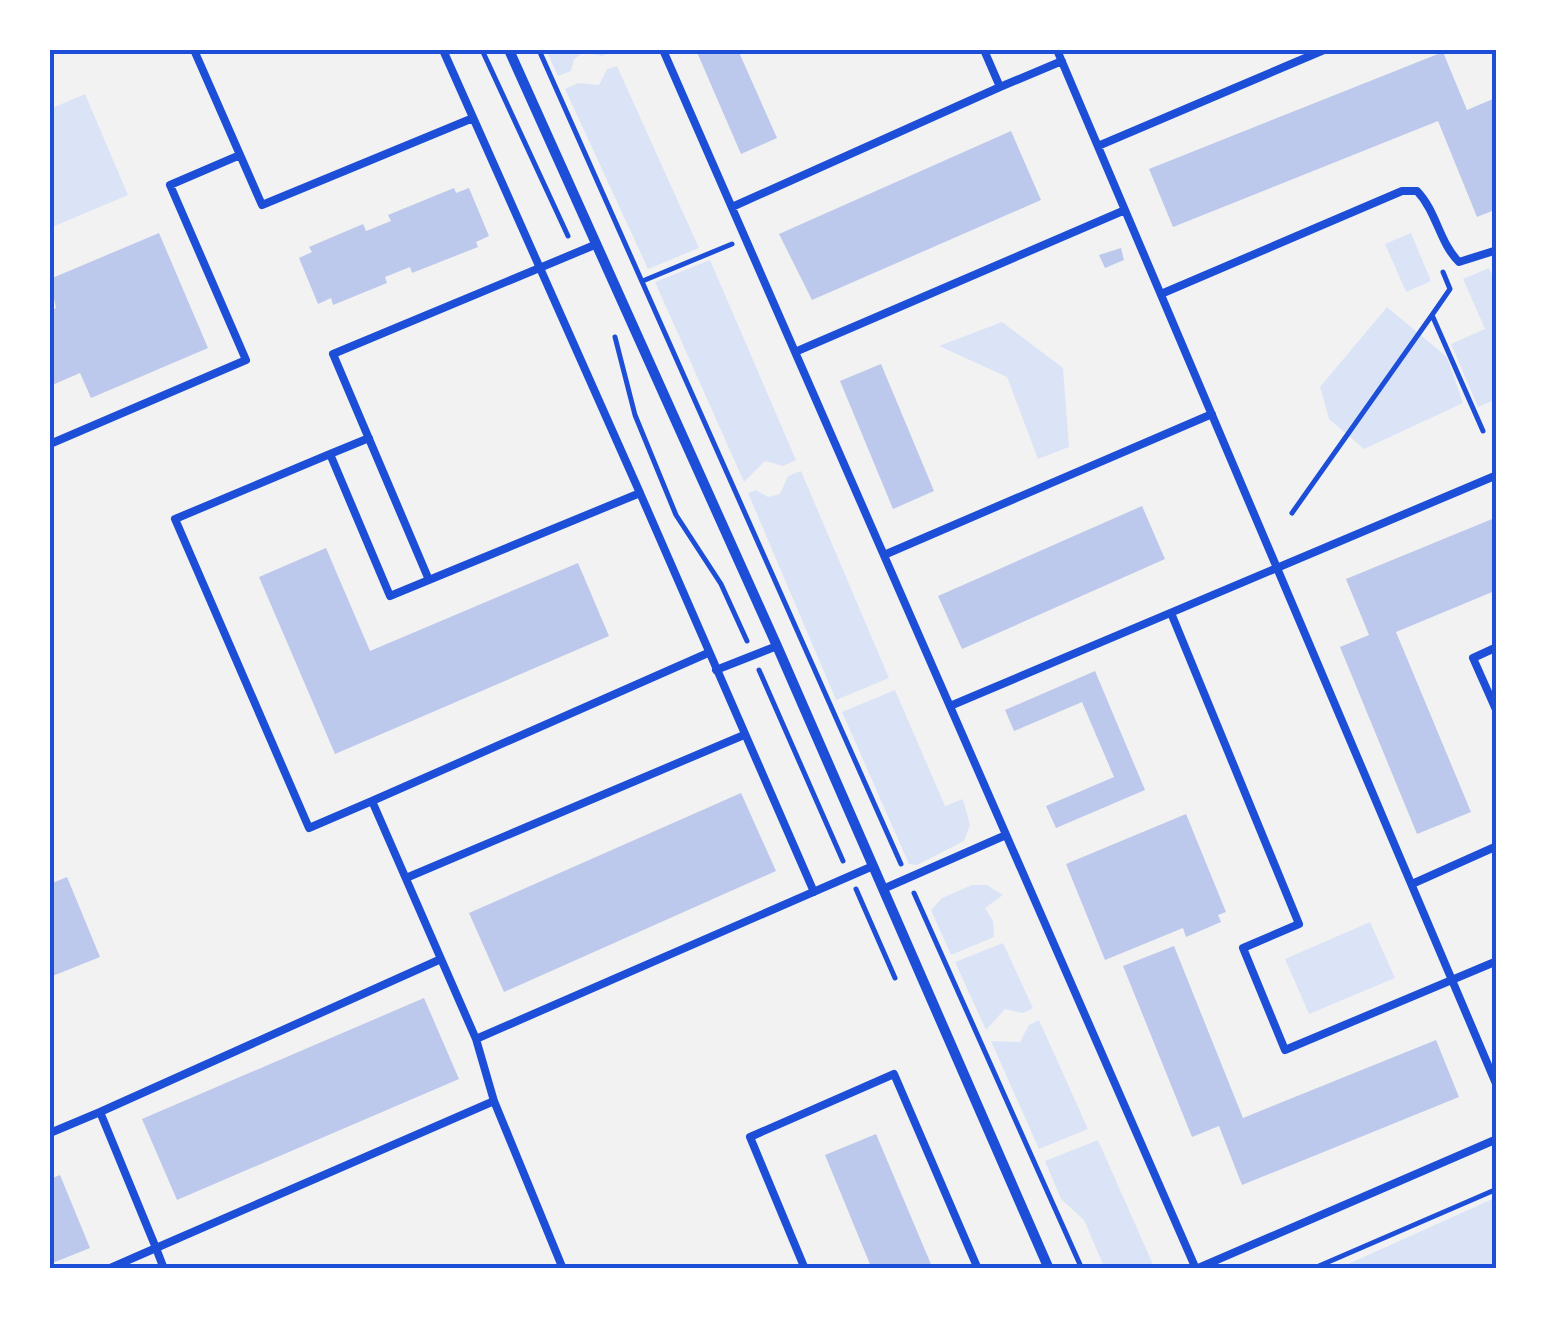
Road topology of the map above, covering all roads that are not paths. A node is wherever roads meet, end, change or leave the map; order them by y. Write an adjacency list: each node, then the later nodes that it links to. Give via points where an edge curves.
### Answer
1 (194, 50): 12 (lane)
2 (442, 50): 10 (lane)
3 (509, 50): 15 (street)
4 (663, 50): 13 (lane)
5 (984, 50): 9 (lane)
6 (1058, 50): 8 (lane)
7 (1324, 50): 11 (lane)
8 (1062, 61): 9 (lane); 11 (lane)
9 (1000, 88): 13 (lane)
10 (473, 118): 12 (lane, via 262,205); 17 (lane)
11 (1098, 146): 14 (lane)
12 (240, 155): 22 (lane, via 170,185 246,360)
13 (732, 207): 19 (lane)
14 (1126, 210): 18 (lane); 19 (lane)
15 (597, 244): 17 (lane); 30 (street)
16 (1497, 250): 18 (lane, via 1459,262 1427,202 1417,191 1402,191)
17 (540, 267): 21 (lane, via 332,354); 25 (lane)
18 (1161, 294): 20 (lane)
19 (795, 352): 26 (lane)
20 (1212, 414): 26 (lane); 27 (lane)
21 (369, 438): 23 (lane); 28 (lane)
22 (50, 444)
23 (330, 454): 28 (lane, via 390,596); 37 (lane, via 175,519 309,828)
24 (1497, 475): 27 (lane)
25 (640, 493): 28 (lane); 32 (lane)
26 (884, 555): 34 (lane)
27 (1277, 568): 29 (lane); 42 (lane)
28 (430, 580)
29 (1171, 612): 34 (lane); 47 (lane, via 1299,924 1243,948 1285,1050)
30 (777, 646): 33 (lane); 40 (street)
31 (1497, 647): 35 (lane, via 1473,658)
32 (708, 652): 33 (lane); 37 (lane)
33 (716, 670): 36 (lane)
34 (950, 706): 38 (lane)
35 (1497, 712)
36 (744, 735): 41 (lane); 44 (lane)
37 (372, 800): 41 (lane)
38 (1006, 835): 43 (lane); 61 (lane)
39 (1497, 846): 42 (lane)
40 (873, 866): 43 (street); 44 (lane)
41 (406, 878): 45 (lane)
42 (1412, 884): 47 (lane)
43 (884, 889): 60 (street)
44 (814, 892): 48 (lane)
45 (441, 959): 48 (lane); 51 (lane)
46 (1497, 961): 47 (lane)
47 (1452, 980): 49 (lane)
48 (476, 1039): 50 (lane)
49 (1497, 1086)
50 (494, 1101): 54 (lane); 57 (lane)
51 (100, 1112): 52 (lane); 54 (lane)
52 (50, 1133)
53 (1497, 1139): 61 (lane)
54 (156, 1248): 55 (lane); 56 (lane)
55 (108, 1269)
56 (164, 1269)
57 (563, 1269)
58 (805, 1269): 59 (lane, via 750,1137 894,1074)
59 (978, 1269)
60 (1050, 1269)
61 (1196, 1269)

